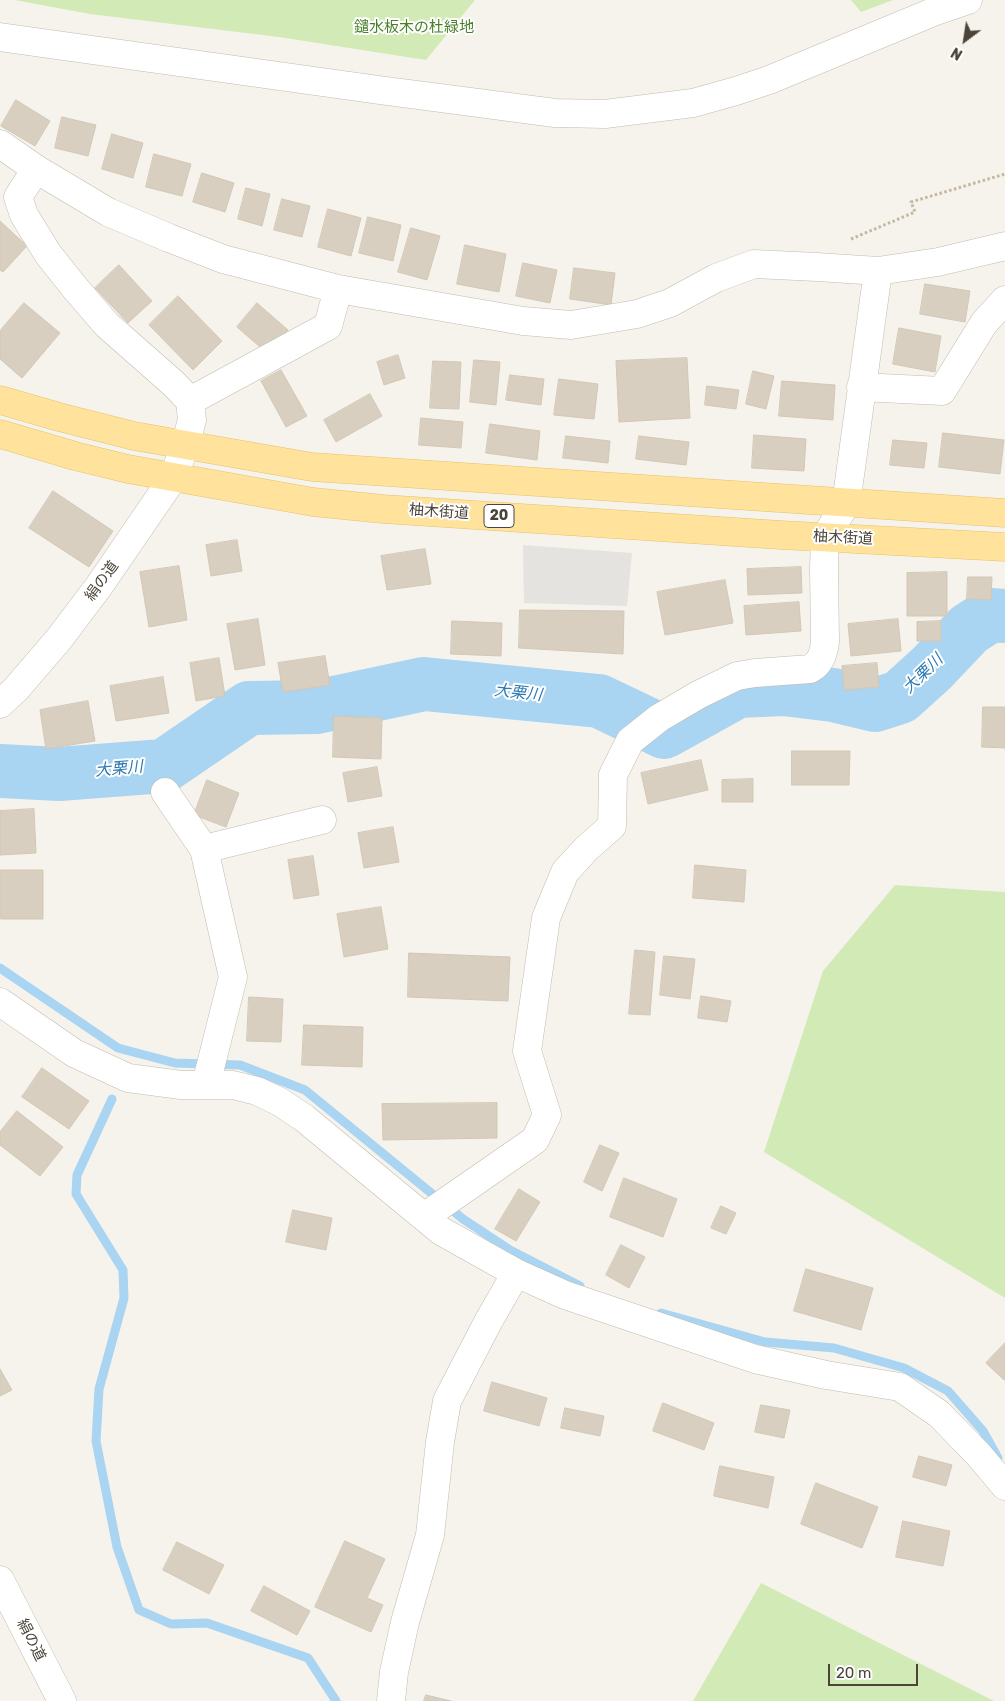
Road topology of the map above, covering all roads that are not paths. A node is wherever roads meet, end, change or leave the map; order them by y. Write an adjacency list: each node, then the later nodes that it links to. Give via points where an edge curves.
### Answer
1 (968, 0): 2 (street, via 736,91 693,103 605,114 555,113)
2 (0, 37)
3 (0, 144): 4 (street)
4 (36, 169): 7 (street, via 108,212 178,242 223,259); 11 (street, via 18,196 24,215 48,254 107,325)
5 (1005, 246): 6 (street)
6 (878, 272): 7 (street, via 754,264 716,278 670,303 637,314 571,325 523,322); 9 (street)
7 (338, 289): 11 (street, via 328,326)
8 (1005, 300): 9 (street, via 984,323 942,390)
9 (861, 387): 15 (street)
10 (0, 400): 13 (main road, via 134,436)
11 (190, 401): 13 (street, 絹の道, via 192,420)
12 (0, 434): 14 (main road, 柚木街道 / 20, via 75,456)
13 (186, 446): 14 (street, 絹の道); 15 (main road, via 312,468)
14 (173, 478): 17 (main road, 柚木街道 / 20, via 313,502 374,508); 19 (street, 絹の道, via 59,639)
15 (846, 504): 16 (main road); 17 (street)
16 (1005, 513)
17 (825, 537): 18 (main road, 柚木街道 / 20); 25 (street, via 824,651 816,666 737,676 659,718 630,740 613,775 612,826 565,872 546,918 527,1050 547,1116 535,1140)
18 (1005, 547)
19 (0, 704)
20 (165, 792): 22 (street)
21 (322, 820): 22 (street)
22 (204, 849): 24 (street, via 233,977)
23 (0, 1002): 24 (street, via 74,1053 128,1078 181,1084)
24 (206, 1083): 25 (street, via 257,1091 280,1102)
25 (426, 1216): 26 (street, via 441,1231)
26 (516, 1273): 27 (street, via 565,1295 755,1359 826,1376 900,1387 939,1414); 30 (street, via 447,1401 430,1535 405,1622)
27 (1005, 1486)
28 (0, 1580): 29 (street, 絹の道)
29 (62, 1701)
30 (391, 1701)

